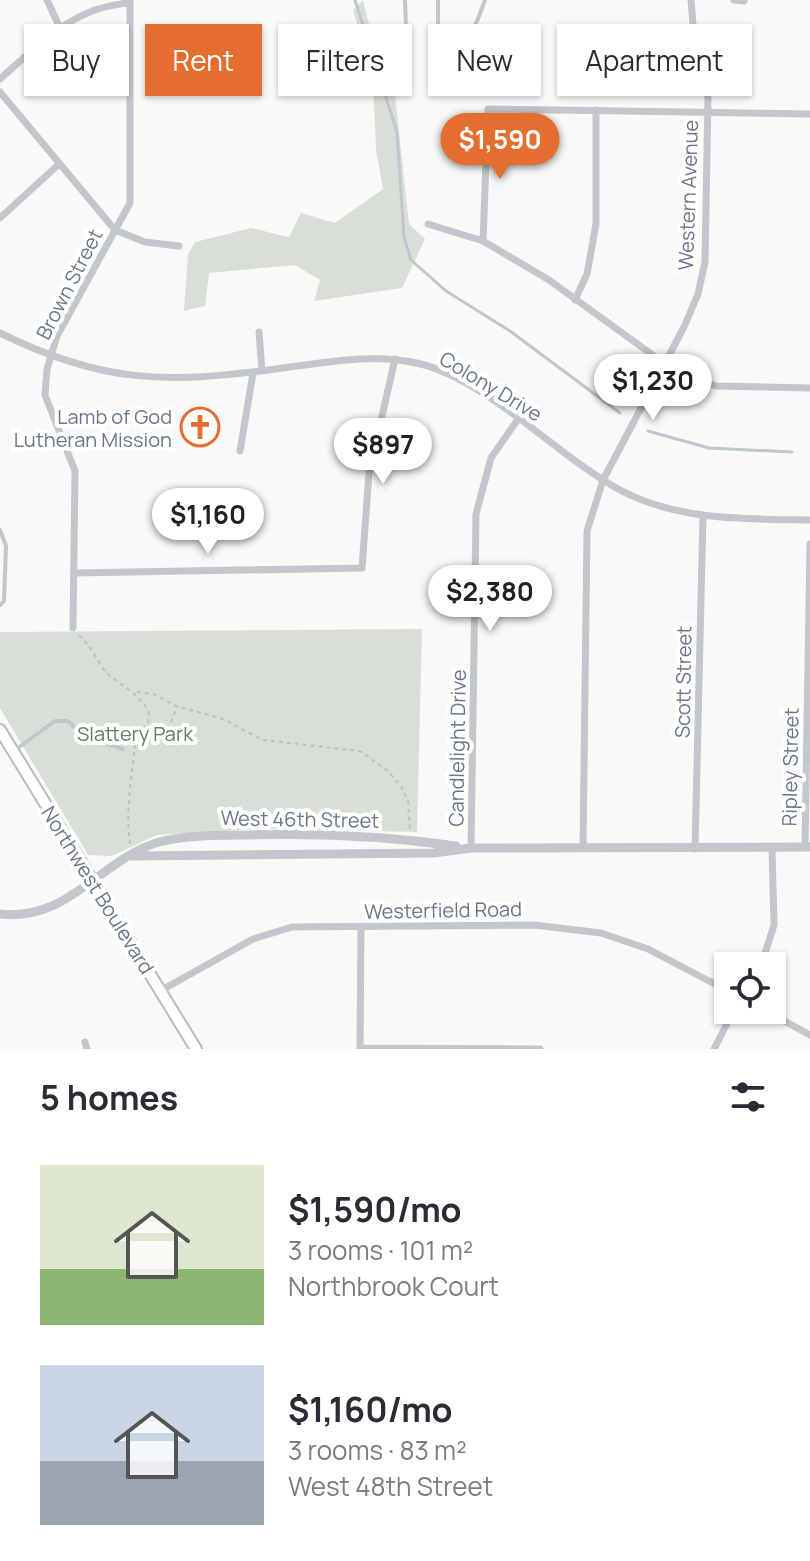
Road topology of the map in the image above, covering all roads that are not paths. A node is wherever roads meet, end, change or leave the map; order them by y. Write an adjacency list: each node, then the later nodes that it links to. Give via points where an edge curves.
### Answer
1 (47, 0): 9 (street)
2 (405, 0): 11 (lane)
3 (438, 0): 4 (lane, via 438,42 456,43 474,31)
4 (485, 0)
5 (691, 0): 16 (street, Western Avenue)
6 (734, 0): 7 (street)
7 (744, 1)
8 (130, 2): 10 (street, via 104,4); 21 (street, Brown Street, via 130,203)
9 (58, 24)
10 (67, 24)
11 (406, 24)
12 (24, 59): 13 (street)
13 (0, 79)
14 (0, 92): 18 (street)
15 (596, 110): 16 (street); 22 (street, via 491,107 486,114); 24 (street, via 596,224 587,274)
16 (707, 112): 17 (street); 29 (street, Western Avenue, via 705,262 698,294)
17 (810, 114)
18 (58, 165): 19 (street); 21 (street)
19 (0, 218)
20 (428, 224): 22 (street)
21 (115, 230): 23 (street, via 145,242); 27 (street, Brown Street, via 57,336)
22 (483, 241): 24 (street)
23 (179, 246)
24 (575, 300): 29 (street)
25 (259, 332): 30 (street)
26 (0, 333): 27 (street, Colony Drive)
27 (51, 357): 30 (street, Colony Drive, via 117,375 165,380); 40 (street, Brown Street, via 45,395 75,471)
28 (395, 359): 30 (street, Colony Drive); 32 (street, Colony Drive, via 449,375); 40 (street, via 369,473 362,568)
29 (665, 364): 31 (street, via 716,386); 34 (street, Western Avenue)
30 (257, 372): 33 (street)
31 (810, 388)
32 (518, 419): 34 (street, Colony Drive); 47 (street, Candlelight Drive, via 491,458 476,514)
33 (240, 451)
34 (603, 480): 35 (street, Colony Drive, via 643,501); 48 (street, Western Avenue, via 587,531)
35 (703, 515): 36 (street, Colony Drive); 50 (street, Scott Street)
36 (810, 520)
37 (0, 533): 39 (lane, via 6,546)
38 (810, 544): 46 (street, Ripley Street)
39 (2, 567): 41 (lane)
40 (74, 573): 42 (street, Brown Street)
41 (0, 605)
42 (73, 628)
43 (0, 730): 45 (main road, Northwest Boulevard)
44 (123, 749): 45 (lane, via 81,734 68,721 55,721)
45 (13, 751): 52 (main road, Northwest Boulevard)
46 (808, 847): 49 (street, West 46th Street)
47 (471, 848): 48 (street, West 46th Street); 51 (street, West 46th Street, via 434,853); 51 (street, West 46th Street, via 313,833 217,835 162,841)
48 (583, 848): 50 (street, West 46th Street)
49 (772, 848): 50 (street, West 46th Street); 55 (street, Ripley Street, via 774,925)
50 (695, 849)
51 (132, 856): 52 (street, West 46th Street)
52 (92, 881): 53 (street, West 46th Street, via 79,894 49,908 19,916); 57 (main road, Northwest Boulevard)
53 (0, 914)
54 (361, 927): 56 (street, Westerfield Road, via 565,926 648,949); 57 (street, Westerfield Road, via 292,927 253,939); 62 (street)
55 (765, 952)
56 (714, 984)
57 (160, 991): 61 (main road, Northwest Boulevard)
58 (786, 1022): 60 (street)
59 (727, 1024): 64 (street)
60 (810, 1035)
61 (196, 1049)
62 (360, 1049): 63 (street)
63 (540, 1049)
64 (714, 1049)

